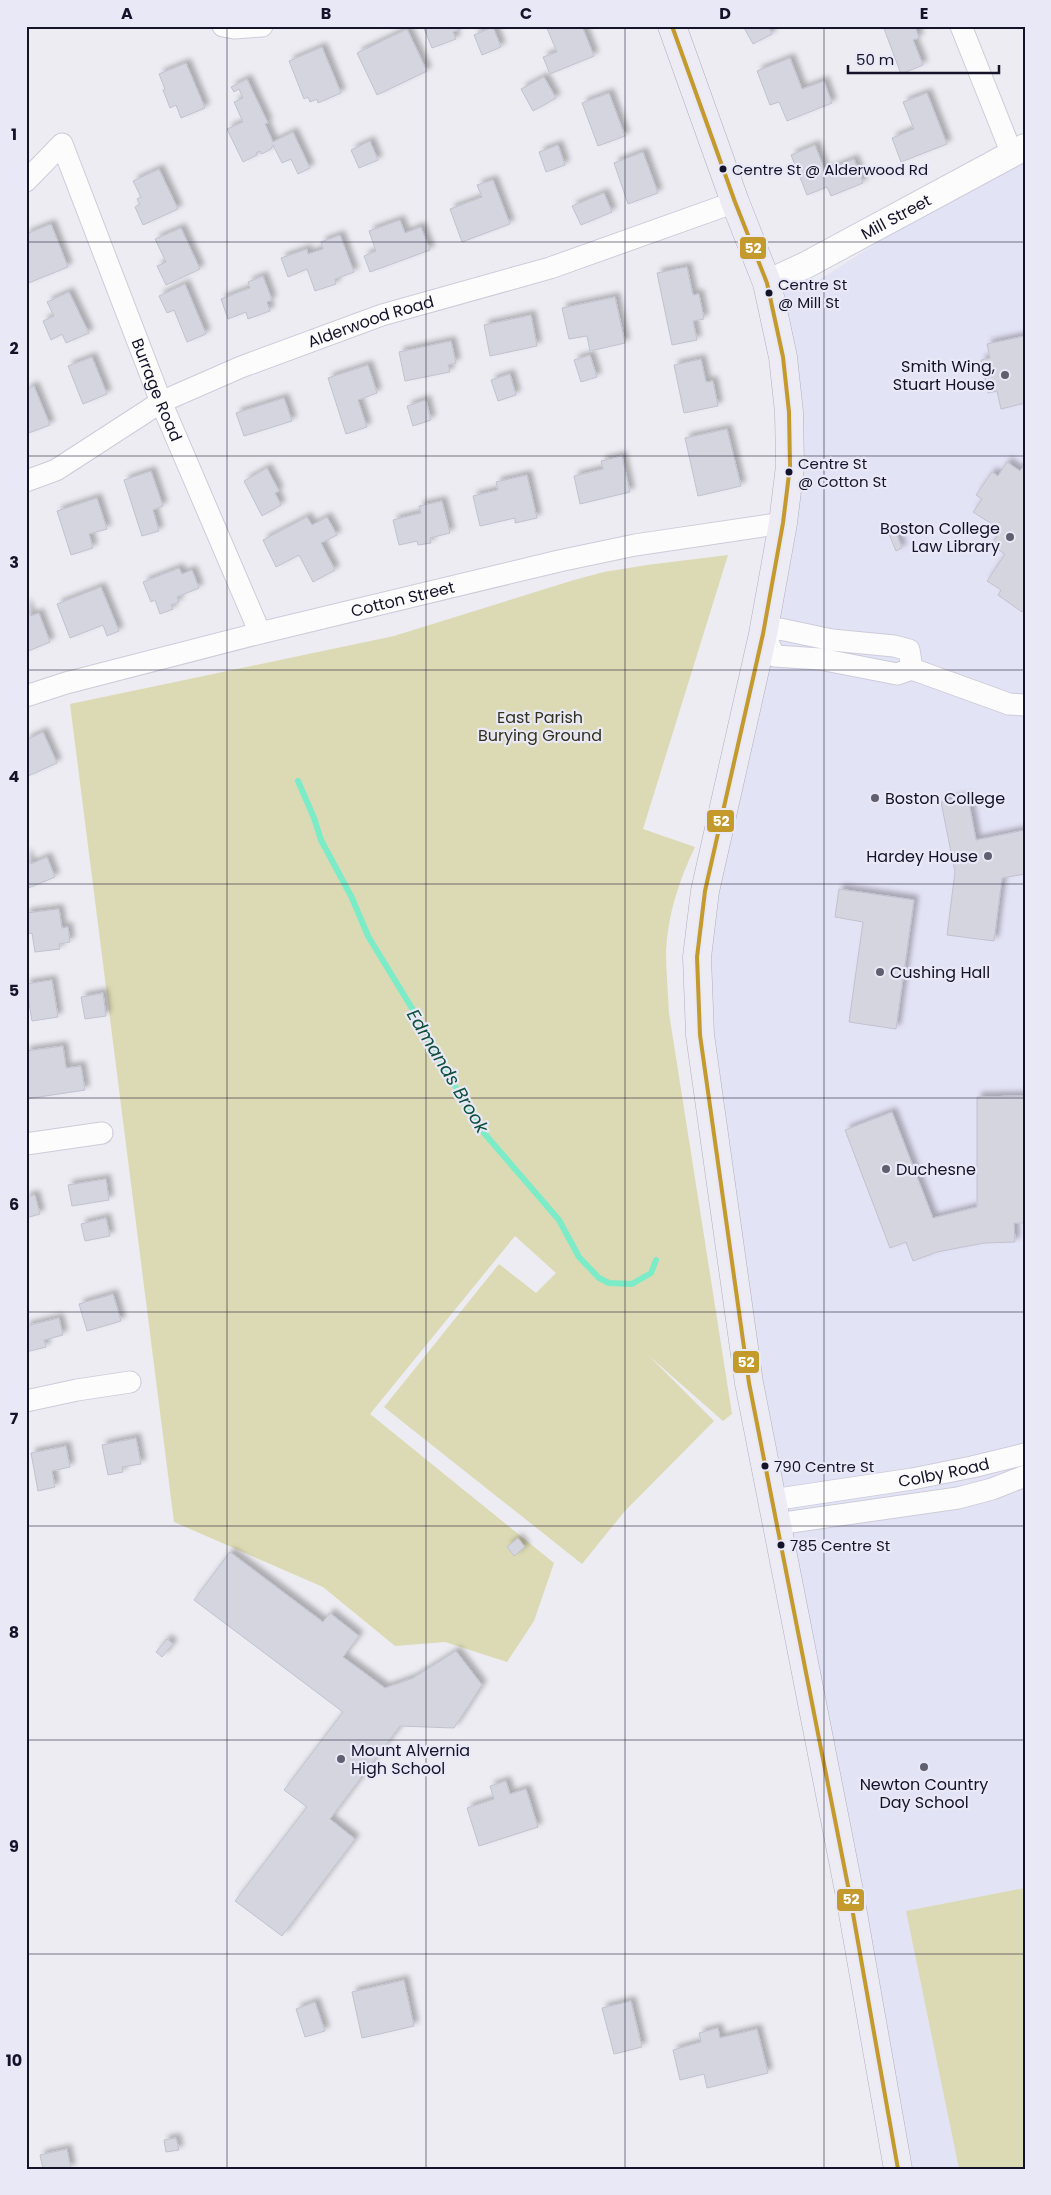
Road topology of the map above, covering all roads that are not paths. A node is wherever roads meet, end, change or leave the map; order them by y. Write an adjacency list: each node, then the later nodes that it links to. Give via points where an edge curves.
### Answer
1 (223, 26): 2 (street)
2 (262, 26)
3 (672, 26): 7 (main road)
4 (961, 26): 5 (street)
5 (1018, 151): 8 (street, Mill Street)
6 (26, 181): 9 (street, Burrage Road, via 62,144)
7 (735, 202): 8 (main road); 9 (street, Alderwood Road, via 550,268 382,315 240,367)
8 (767, 283): 11 (main road, via 784,357 789,412 790,466)
9 (161, 402): 10 (street, Alderwood Road, via 56,470); 12 (street, Burrage Road)
10 (26, 481)
11 (784, 523): 12 (street, Cotton Street, via 559,561); 13 (main road)
12 (260, 633): 14 (street, Cotton Street)
13 (763, 634): 15 (street, via 775,656 820,659 897,674 912,669 1009,704); 22 (main road, via 705,891 697,956 701,1044 749,1383)
14 (26, 696)
15 (1025, 705)
16 (102, 1134): 17 (street)
17 (26, 1144)
18 (130, 1382): 19 (street)
19 (26, 1401)
20 (1025, 1454): 22 (street, Colby Road)
21 (1025, 1476): 22 (street, Colby Road, via 958,1498)
22 (775, 1512): 23 (main road, via 849,1891)
23 (898, 2169)

